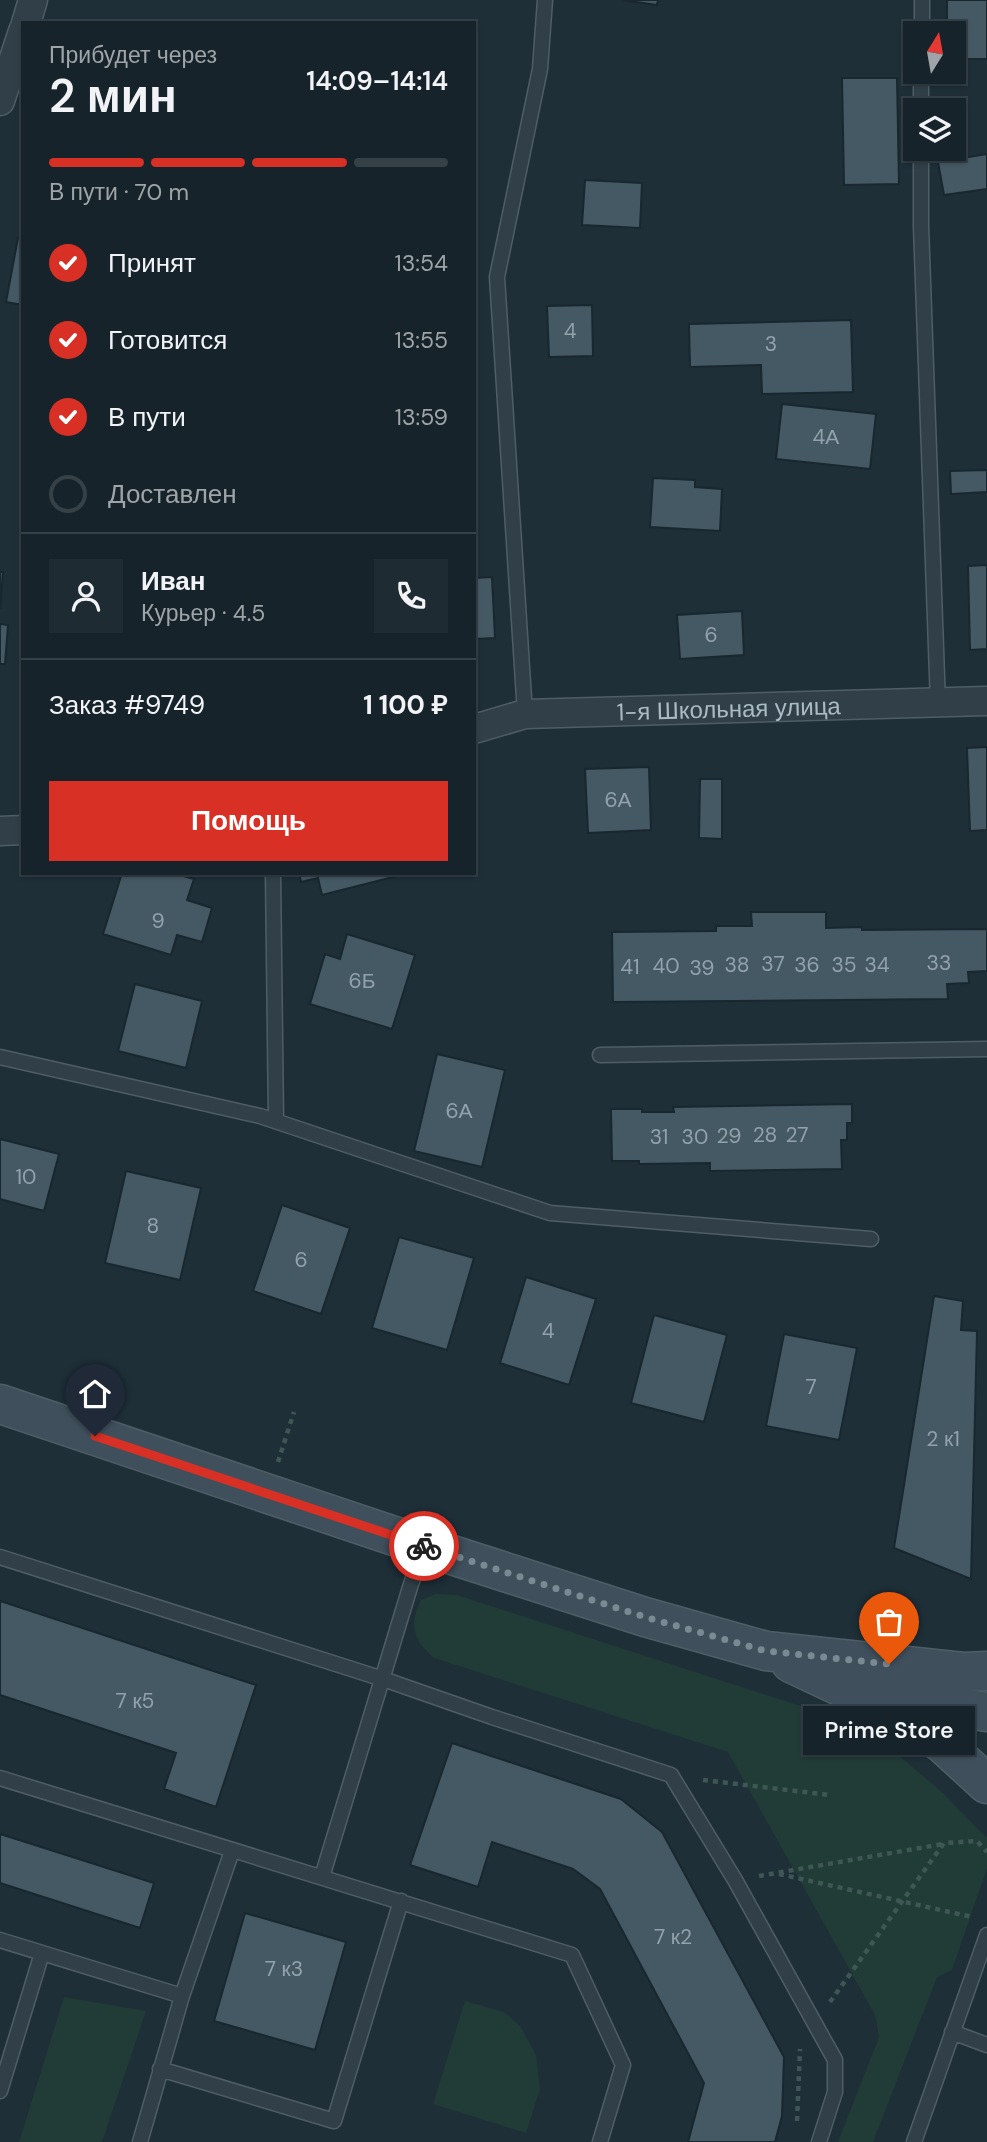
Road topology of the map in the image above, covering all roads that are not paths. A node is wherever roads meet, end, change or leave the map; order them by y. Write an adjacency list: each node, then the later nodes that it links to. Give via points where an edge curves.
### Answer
1 (33, 0): 4 (street)
2 (545, 0): 11 (lane, via 540,69 497,277)
3 (922, 0): 5 (lane)
4 (27, 21)
5 (922, 21)
6 (21, 38): 7 (street)
7 (0, 101)
8 (921, 161): 10 (lane)
9 (987, 701): 10 (street, 1-я Школьная улица)
10 (938, 704): 11 (street, 1-я Школьная улица)
11 (525, 714): 12 (street, 1-я Школьная улица)
12 (476, 728)
13 (0, 831): 14 (street)
14 (21, 831)
15 (273, 875): 19 (lane)
16 (987, 1049): 17 (lane)
17 (600, 1055)
18 (0, 1057): 19 (lane)
19 (276, 1121): 20 (lane, via 550,1213)
20 (871, 1239)
21 (0, 1404): 22 (main road)
22 (425, 1546): 24 (main road); 26 (lane)
23 (0, 1557): 26 (lane)
24 (766, 1651): 25 (main road); 27 (main road)
25 (987, 1671)
26 (383, 1679): 32 (lane); 44 (lane, via 671,1775 835,2060 835,2092)
27 (848, 1690): 28 (main road); 30 (main road, via 941,1742)
28 (987, 1712)
29 (0, 1778): 31 (lane)
30 (987, 1784)
31 (232, 1850): 32 (lane); 37 (lane)
32 (322, 1877): 33 (lane)
33 (401, 1902): 40 (lane, via 334,2121); 43 (lane, via 572,1955 623,2065)
34 (987, 1935): 38 (lane)
35 (0, 1940): 36 (lane)
36 (42, 1953): 37 (lane); 41 (lane)
37 (181, 1996): 40 (lane)
38 (952, 2032): 39 (lane); 45 (lane)
39 (987, 2045)
40 (160, 2069): 42 (lane)
41 (0, 2091)
42 (140, 2142)
43 (600, 2142)
44 (819, 2142)
45 (914, 2142)

